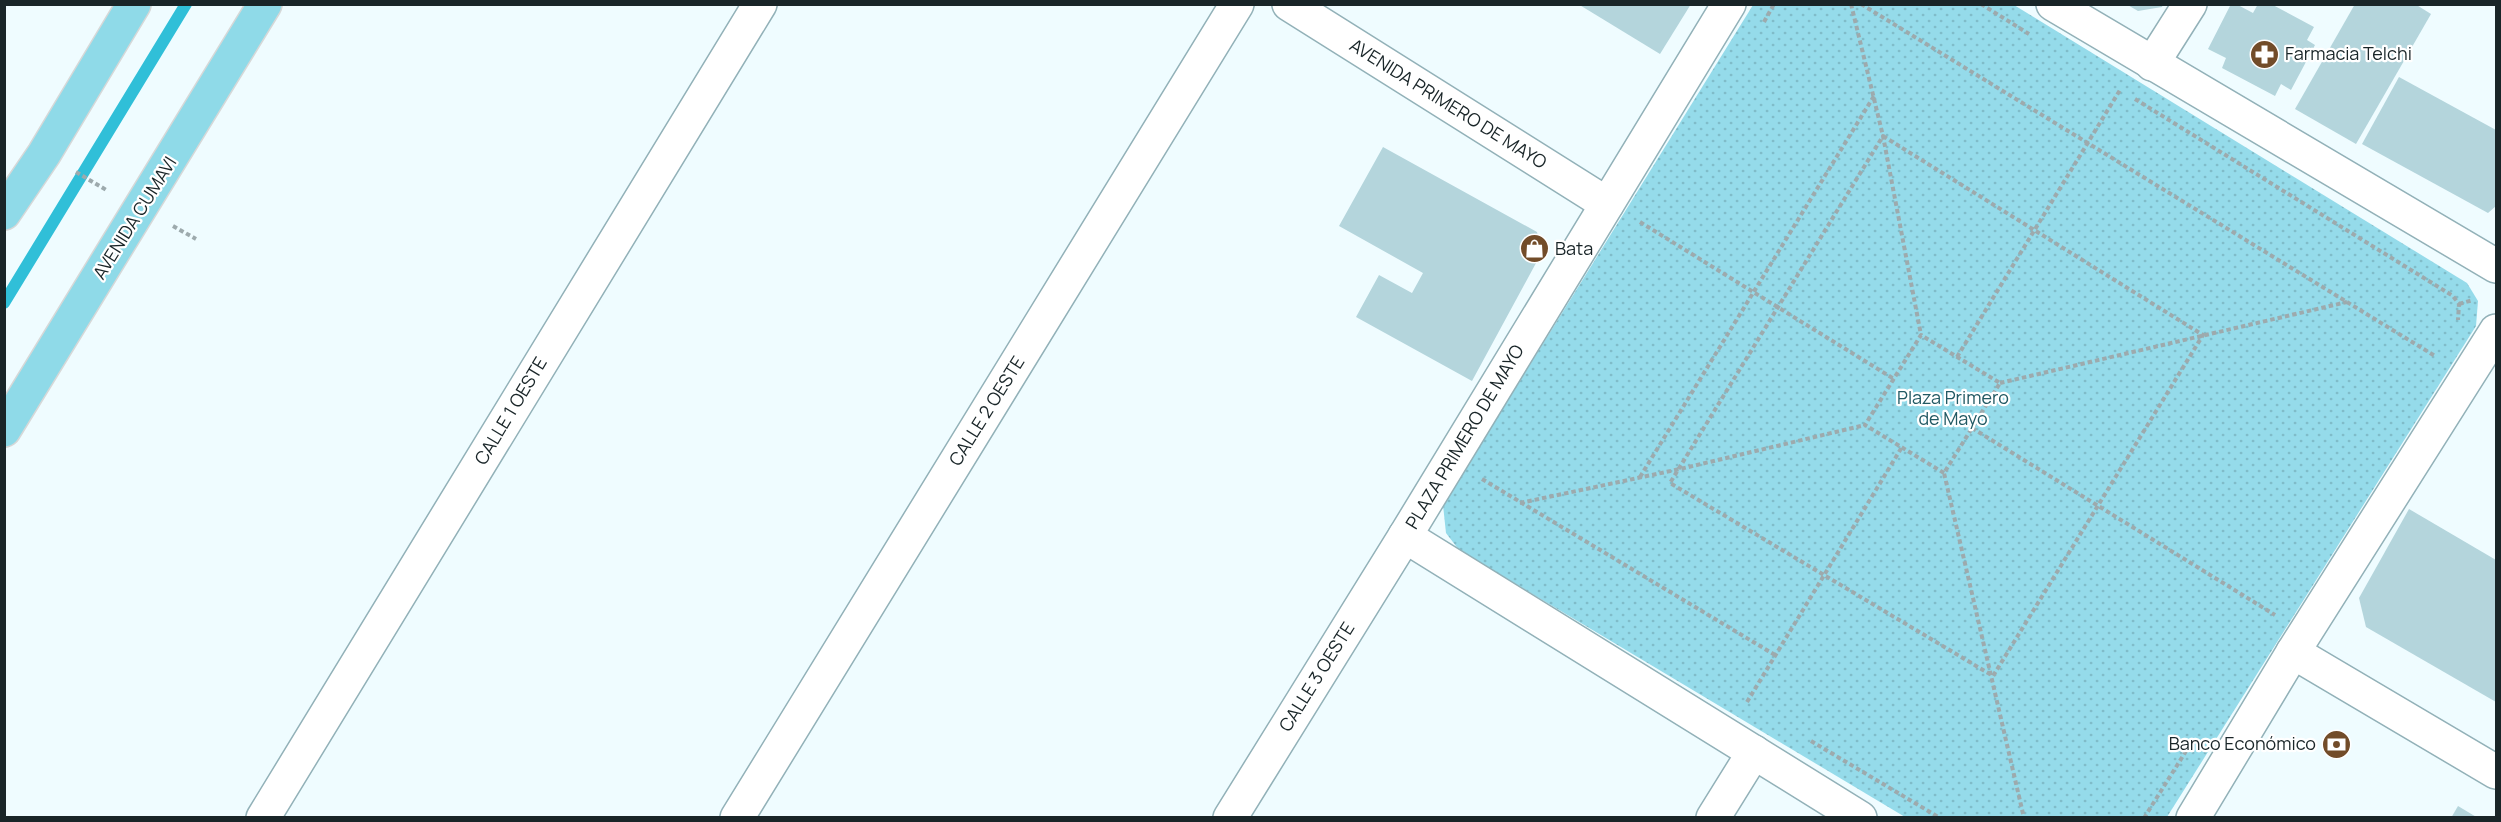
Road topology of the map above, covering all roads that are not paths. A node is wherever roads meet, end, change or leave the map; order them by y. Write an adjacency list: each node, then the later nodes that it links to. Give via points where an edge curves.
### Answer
1 (134, 4): 11 (main road, via 45,154)
2 (266, 4): 14 (main road, AVENIDA CUMAVI)
3 (760, 4): 19 (street, CALLE 1 OESTE)
4 (1237, 4): 20 (street, CALLE 2 OESTE)
5 (1289, 4): 10 (street, AVENIDA PRIMERO DE MAYO)
6 (1729, 4): 10 (street, PLAZA PRIMERO DE MAYO)
7 (2053, 4): 9 (street)
8 (2190, 4): 9 (street)
9 (2152, 64): 12 (street)
10 (1607, 204): 15 (street, PLAZA PRIMERO DE MAYO)
11 (4, 213)
12 (2496, 266)
13 (2496, 331): 16 (street)
14 (4, 430)
15 (1405, 536): 17 (street, PLAZA PRIMERO DE MAYO); 21 (street, CALLE 3 OESTE)
16 (2299, 641): 18 (street); 24 (street)
17 (1754, 752): 22 (street); 23 (street, PLAZA PRIMERO DE MAYO)
18 (2496, 772)
19 (262, 818)
20 (737, 818)
21 (1230, 818)
22 (1713, 818)
23 (1860, 818)
24 (2193, 818)

